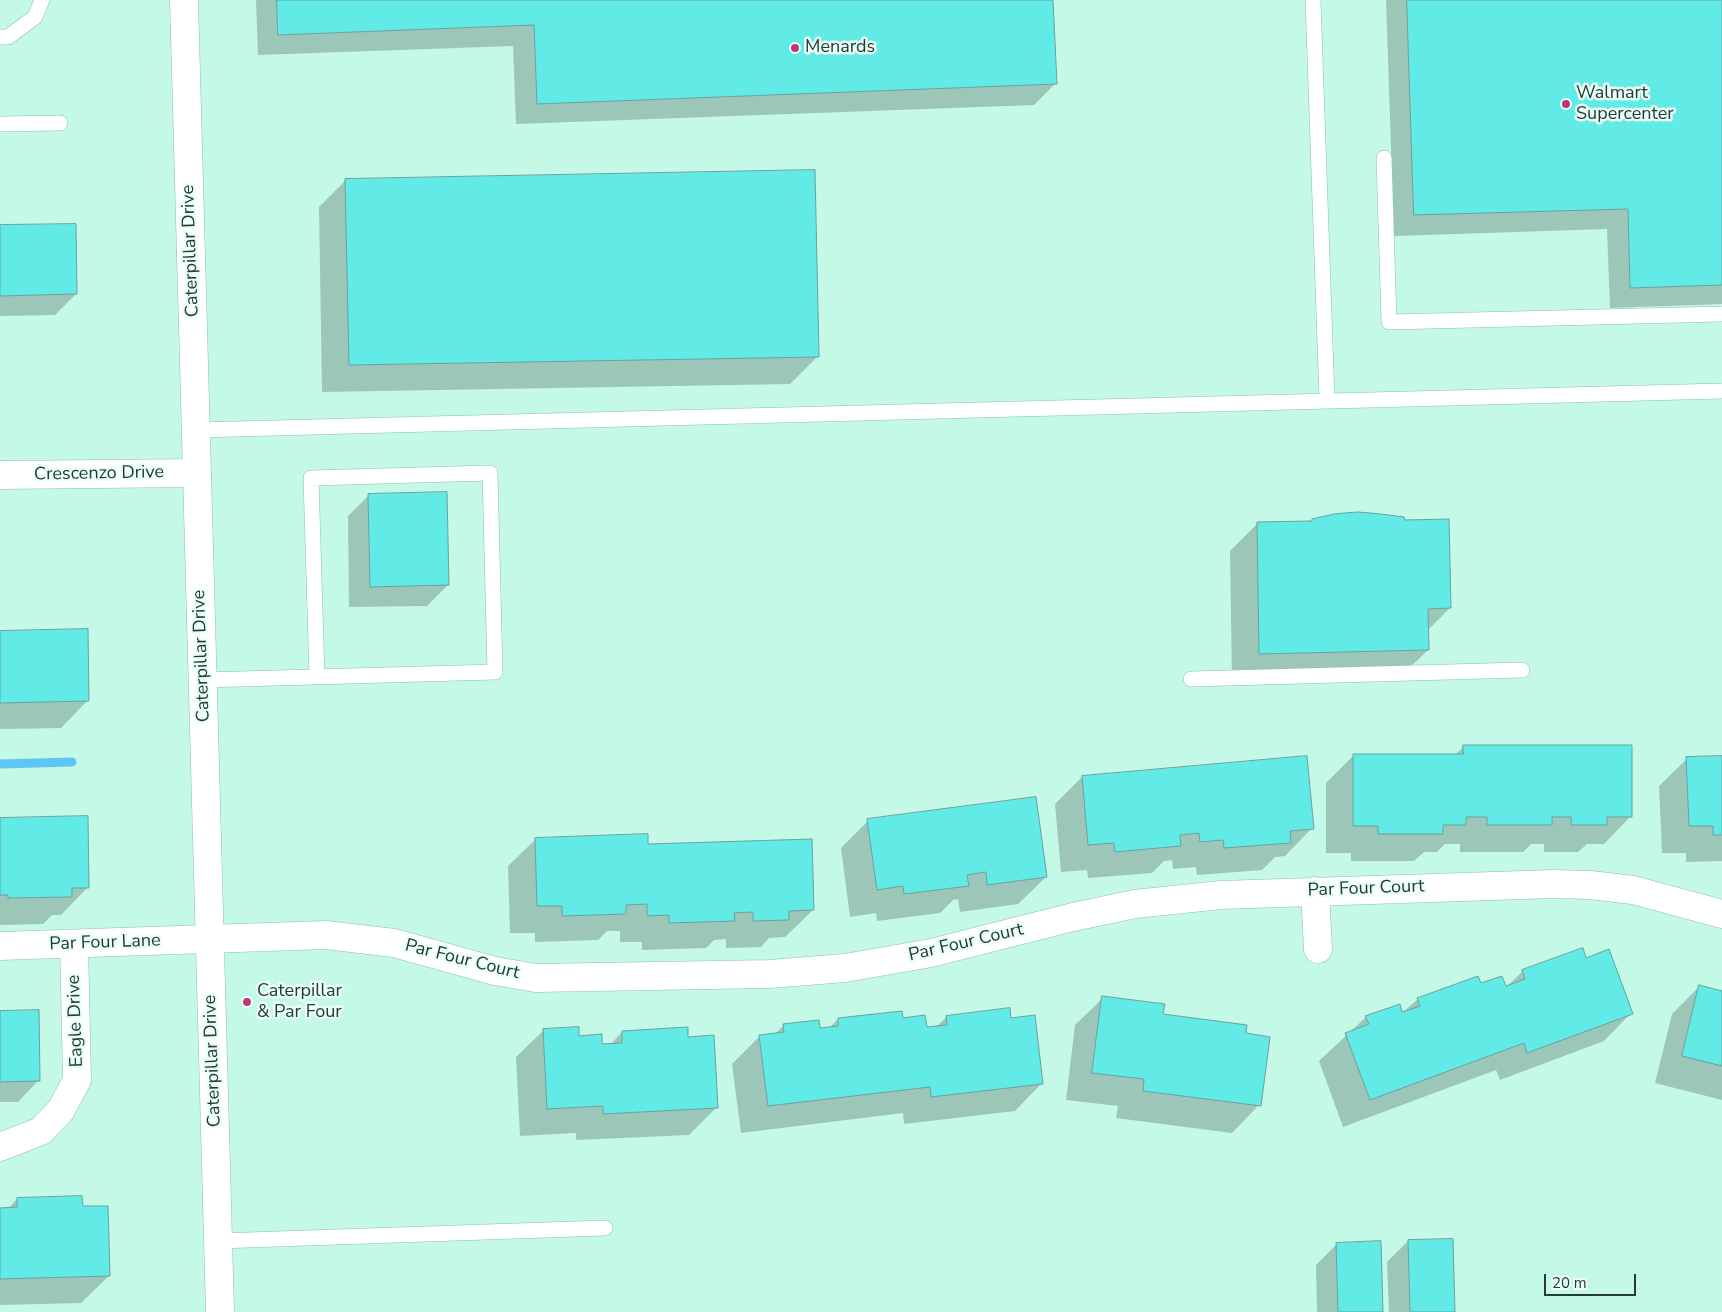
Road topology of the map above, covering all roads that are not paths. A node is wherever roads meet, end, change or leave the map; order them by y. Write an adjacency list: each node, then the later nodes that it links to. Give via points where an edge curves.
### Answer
1 (42, 0): 4 (lane, via 35,17 8,37)
2 (184, 0): 11 (street, Caterpillar Drive)
3 (1313, 0): 10 (lane)
4 (0, 37)
5 (60, 123): 6 (lane)
6 (0, 124)
7 (1384, 158): 8 (lane, via 1389,322)
8 (1722, 314)
9 (1722, 392): 10 (lane)
10 (1327, 400): 11 (lane)
11 (196, 430): 12 (street, Caterpillar Drive)
12 (197, 473): 13 (street, Crescenzo Drive); 17 (street, Caterpillar Drive)
13 (0, 475)
14 (1522, 670): 16 (lane)
15 (317, 677): 15 (lane, via 495,672 490,473 311,478); 17 (lane)
16 (1191, 679)
17 (203, 680): 20 (street, Caterpillar Drive)
18 (1314, 891): 19 (street, Par Four Court, via 1590,885 1633,890); 20 (street, Par Four Court, via 1221,895 1135,904 931,953 845,968 770,974 536,978 495,971 394,943 335,936); 23 (street)
19 (1722, 914)
20 (210, 939): 21 (street, Par Four Lane); 26 (street, Caterpillar Drive)
21 (74, 944): 22 (street, Par Four Lane); 24 (street, Eagle Drive, via 78,1080 61,1110 40,1131)
22 (0, 946)
23 (1318, 949)
24 (0, 1147)
25 (605, 1228): 26 (lane)
26 (218, 1241): 27 (street, Caterpillar Drive)
27 (220, 1312)

